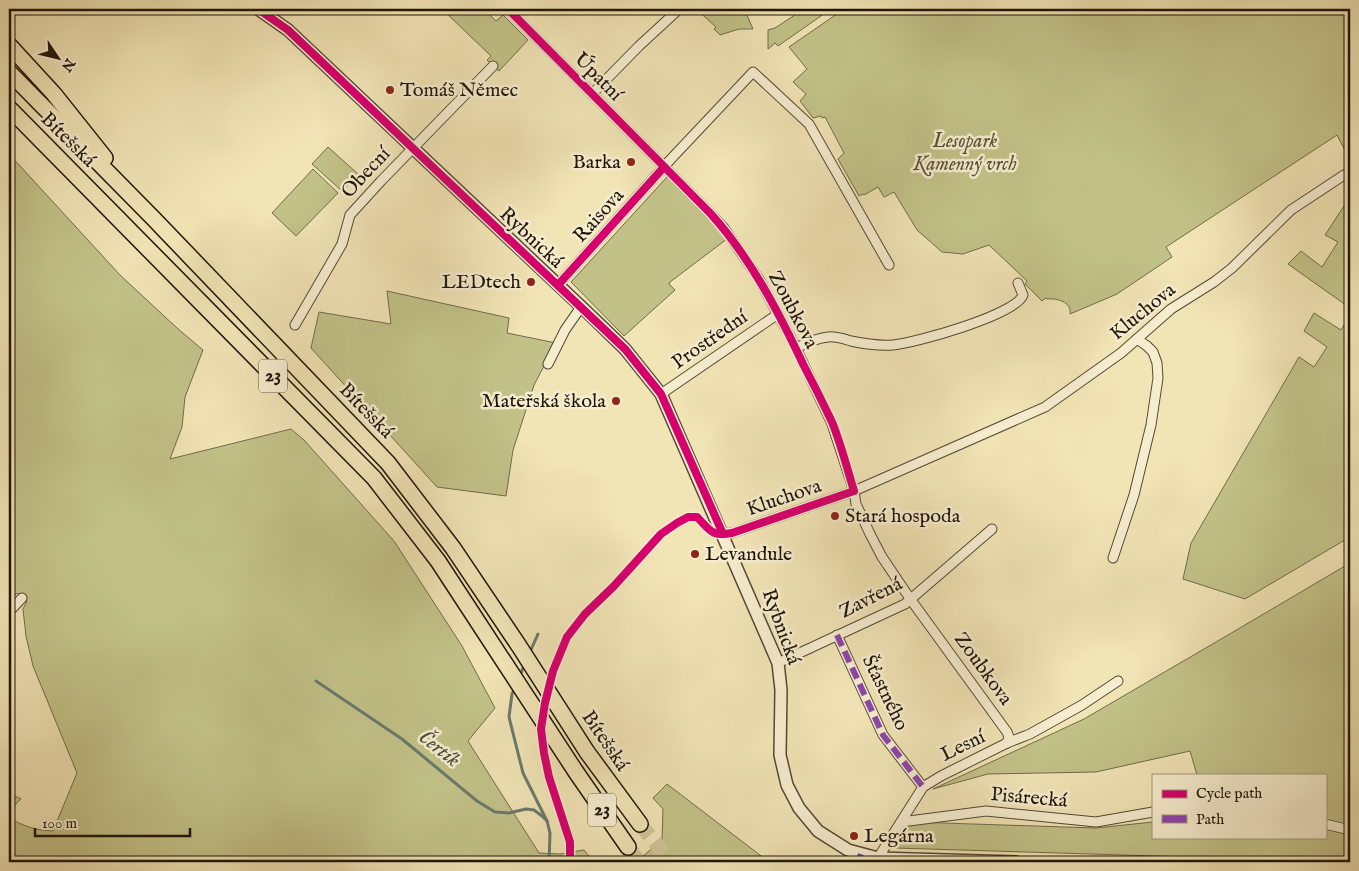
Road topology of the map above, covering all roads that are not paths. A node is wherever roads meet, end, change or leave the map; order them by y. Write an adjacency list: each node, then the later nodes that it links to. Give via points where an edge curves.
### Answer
1 (258, 9): 9 (street, Rybnická, via 288,30)
2 (508, 9): 7 (street, Úpatní)
3 (677, 11): 7 (street)
4 (9, 45): 12 (highway, via 54,94)
5 (493, 66): 9 (street, Obecní)
6 (9, 72): 12 (highway, Bítešská / 23)
7 (592, 94): 10 (street, Úpatní)
8 (9, 108): 40 (highway, Bítešská / 23, via 374,478 438,561)
9 (413, 148): 15 (street, Rybnická); 18 (street, Obecní, via 350,215 342,244)
10 (664, 167): 13 (street, Raisova, via 752,72 809,124); 15 (street, Raisova); 17 (street, Zoubkova, via 724,228 759,278)
11 (1344, 175): 19 (street, Kluchova, via 1291,210 1232,268 1171,309)
12 (153, 218): 37 (highway, Bítešská / 23, via 388,463 453,548 520,646 586,752)
13 (889, 266)
14 (1018, 283): 20 (street, Zoubkova, via 1023,295 1018,303 979,321 918,340 870,345 830,337)
15 (558, 285): 16 (street, Rybnická)
16 (582, 307): 21 (street, via 565,330); 22 (street, Rybnická, via 626,349)
17 (778, 314): 20 (street, Zoubkova); 22 (street, Prostřední)
18 (295, 325)
19 (1137, 340): 23 (street, Kluchova, via 1045,407); 26 (street, via 1153,352 1158,378 1134,495)
20 (796, 348): 23 (street, Zoubkova, via 832,424)
21 (548, 364)
22 (662, 394): 25 (street, Rybnická)
23 (854, 491): 25 (street, Kluchova); 28 (street, Zoubkova, via 856,504 882,557)
24 (992, 529): 28 (street, Zavřená)
25 (723, 534): 31 (street, Rybnická)
26 (1113, 558)
27 (22, 598): 29 (street)
28 (911, 600): 30 (street, Zavřená); 33 (street, Zoubkova, via 1007,732)
29 (9, 612)
30 (837, 635): 31 (street, Zavřená); 34 (street, Šťastného, via 883,735)
31 (778, 663): 41 (street, Rybnická, via 780,756 787,785 799,808 818,831)
32 (1118, 681): 33 (street, Lesní, via 1082,705)
33 (1007, 743): 34 (street, Lesní)
34 (922, 788): 36 (street, Lesní)
35 (1152, 812): 36 (street, Pisárecká, via 1096,822 986,811)
36 (901, 822): 42 (street, Lesní)
37 (640, 824)
38 (1326, 824): 39 (street)
39 (1350, 830)
40 (628, 847)
41 (860, 858): 42 (street, Rybnická)
42 (878, 858): 43 (street)
43 (1016, 862)

